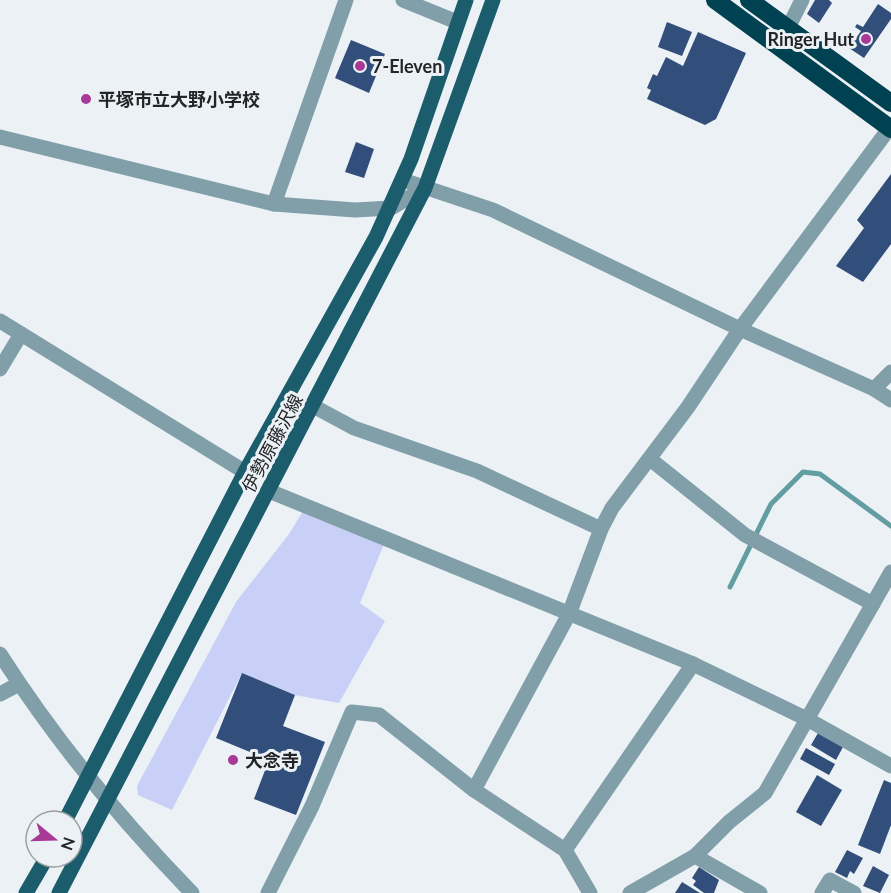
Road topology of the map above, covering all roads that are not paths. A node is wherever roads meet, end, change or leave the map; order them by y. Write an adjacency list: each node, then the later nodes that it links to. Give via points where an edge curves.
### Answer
1 (346, 0): 15 (street)
2 (403, 0): 8 (street)
3 (466, 0): 8 (main road, 伊勢原藤沢線)
4 (493, 0): 14 (main road, 伊勢原藤沢線)
5 (715, 0): 11 (highway)
6 (749, 0): 9 (highway)
7 (802, 0): 9 (street)
8 (457, 22): 13 (main road, 伊勢原藤沢線)
9 (788, 28): 10 (highway)
10 (891, 103)
11 (890, 128): 18 (street)
12 (0, 137): 15 (street)
13 (403, 180): 14 (street); 16 (main road, 伊勢原藤沢線)
14 (425, 188): 16 (street); 18 (street, via 493,210); 24 (main road, 伊勢原藤沢線)
15 (274, 204): 16 (street, via 355,210)
16 (391, 208): 26 (main road, 伊勢原藤沢線)
17 (0, 321): 19 (street)
18 (740, 330): 22 (street); 25 (street)
19 (21, 334): 20 (street); 26 (street)
20 (0, 369)
21 (891, 372): 22 (street)
22 (874, 388): 23 (street)
23 (891, 400)
24 (313, 406): 27 (main road, 伊勢原藤沢線); 28 (street, via 354,428 477,471)
25 (650, 459): 28 (street, via 612,508); 30 (street, via 745,535)
26 (245, 472): 38 (main road, 伊勢原藤沢線)
27 (269, 491): 31 (street); 40 (main road, 伊勢原藤沢線)
28 (601, 529): 31 (street)
29 (891, 572): 30 (street)
30 (873, 604): 36 (street)
31 (569, 614): 33 (street); 39 (street)
32 (0, 654): 34 (street)
33 (693, 664): 36 (street); 42 (street)
34 (19, 684): 35 (street); 38 (street)
35 (0, 694)
36 (807, 719): 37 (street); 43 (street, via 765,793)
37 (891, 766)
38 (88, 776): 40 (street); 41 (main road, 伊勢原藤沢線)
39 (474, 790): 42 (street); 48 (street, via 379,715 352,711 312,806)
40 (108, 799): 46 (main road, 伊勢原藤沢線); 47 (street)
41 (71, 809)
42 (565, 850): 49 (street)
43 (695, 856): 50 (street); 51 (street)
44 (40, 869): 45 (main road)
45 (26, 893)
46 (59, 893)
47 (192, 893)
48 (268, 893)
49 (590, 893)
50 (630, 893)
51 (760, 893)
52 (822, 893): 53 (street, via 830,880)
53 (854, 893)

